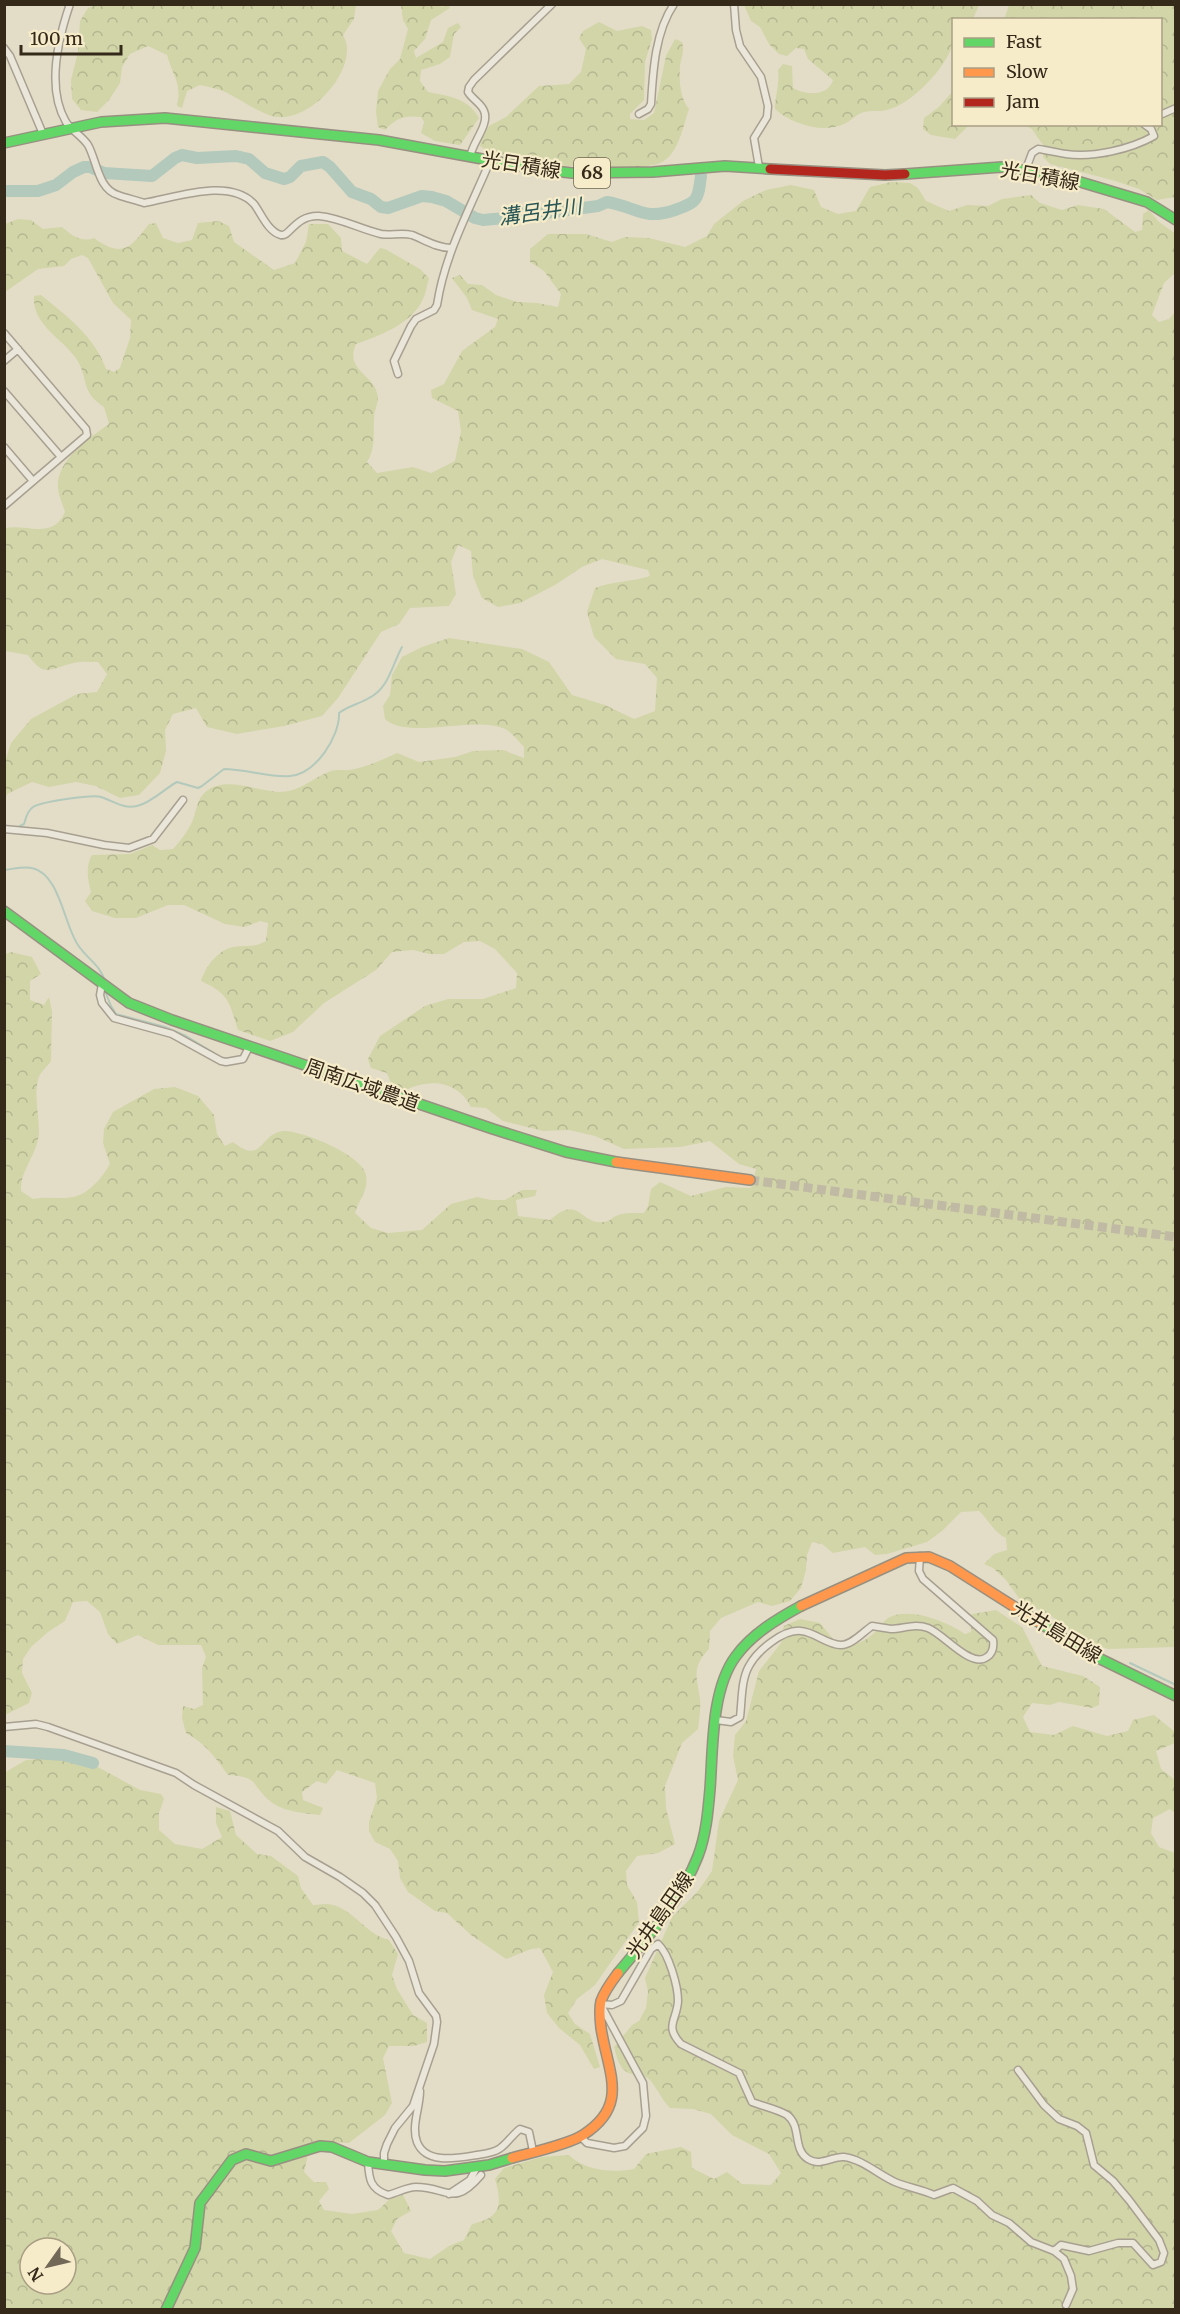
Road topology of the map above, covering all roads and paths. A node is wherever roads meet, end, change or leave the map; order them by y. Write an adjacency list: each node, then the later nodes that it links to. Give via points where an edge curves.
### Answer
1 (70, 4): 10 (street, via 60,36 56,73 63,116)
2 (552, 4): 13 (street, via 469,87 468,92 486,116)
3 (674, 4): 7 (street, via 656,55 651,104)
4 (734, 4): 15 (street, via 740,46 761,77 768,106 767,117 754,138)
5 (4, 48): 11 (street)
6 (1176, 108): 8 (street)
7 (639, 114)
8 (1162, 115)
9 (1147, 126): 16 (street, via 1154,136 1116,149 1083,155 1038,149 1032,153)
10 (70, 128): 11 (main road, 光日積線 / 68); 13 (main road, 光日積線 / 68, via 165,118 379,140); 18 (street, via 83,139 109,191 117,195 144,203 206,190 224,191 252,203 279,234 289,232 306,216 316,216 382,234 411,235)
11 (43, 134): 12 (main road, 光日積線 / 68)
12 (4, 142)
13 (470, 157): 14 (main road, 光日積線 / 68)
14 (490, 161): 15 (main road, 光日積線 / 68, via 583,173); 18 (street)
15 (759, 167): 16 (main road, 光日積線 / 68, via 847,175)
16 (1026, 169): 17 (main road, 光日積線 / 68, via 1130,196)
17 (1176, 220)
18 (451, 248): 22 (street, via 437,305 416,319 398,350 394,365)
19 (4, 333): 20 (street)
20 (18, 349): 21 (street); 25 (street, via 86,429 87,435)
21 (4, 361)
22 (398, 374)
23 (4, 391): 25 (street)
24 (4, 447): 26 (street)
25 (61, 457): 26 (street)
26 (33, 481): 27 (street)
27 (5, 505)
28 (183, 800): 29 (street, via 153,839 129,848)
29 (4, 829)
30 (4, 911): 31 (main road, 周南広域農道)
31 (102, 984): 32 (main road, 周南広域農道, via 129,1003); 32 (street, via 102,1003 121,1022 172,1034 226,1062 243,1059)
32 (249, 1047): 33 (main road, 周南広域農道, via 567,1152 632,1165)
33 (750, 1180)
34 (920, 1556): 35 (main road, 光井島田線, via 942,1560 1078,1648); 36 (main road, 光井島田線, via 897,1561 836,1590 756,1634 726,1671); 36 (street, via 923,1579 993,1640 989,1655 975,1660 928,1628 917,1625 889,1629 872,1626 840,1645 793,1631 768,1646 748,1667 740,1717 731,1722)
35 (1176, 1696)
36 (716, 1720): 38 (main road, 光井島田線, via 708,1812 697,1861)
37 (4, 1727): 40 (street, via 48,1727 176,1773 278,1831 305,1857 363,1893 386,1920 409,1961 419,1993 436,2016 437,2032)
38 (600, 2004): 41 (main road, via 613,2098 603,2120); 41 (street, via 643,2083 646,2116 644,2128 624,2146 587,2143); 46 (street, via 612,2006 621,2001 651,1949 658,1944 672,1971 678,2001 674,2036 681,2044 739,2073 752,2102 786,2115 793,2122 799,2150 809,2160 820,2163 844,2157 896,2183 934,2195 953,2188 1009,2223 1031,2242)
39 (1018, 2070): 46 (street, via 1059,2119 1086,2133 1094,2165 1129,2200 1164,2253 1161,2262 1153,2265 1133,2243 1089,2251 1061,2245)
40 (420, 2085): 42 (street, via 415,2134 418,2144 430,2155 456,2158 490,2153 520,2129 529,2132); 44 (street, via 413,2106 387,2144)
41 (580, 2137): 42 (main road)
42 (533, 2151): 45 (main road)
43 (368, 2162): 44 (main road); 45 (street, via 369,2179 379,2192 388,2195 411,2187 448,2194); 48 (main road, via 320,2146 272,2161 246,2154 232,2160 200,2203 195,2248)
44 (384, 2165): 45 (main road)
45 (479, 2171)
46 (1054, 2251): 47 (street, via 1064,2259 1071,2276 1073,2289)
47 (1066, 2305)
48 (166, 2310)

